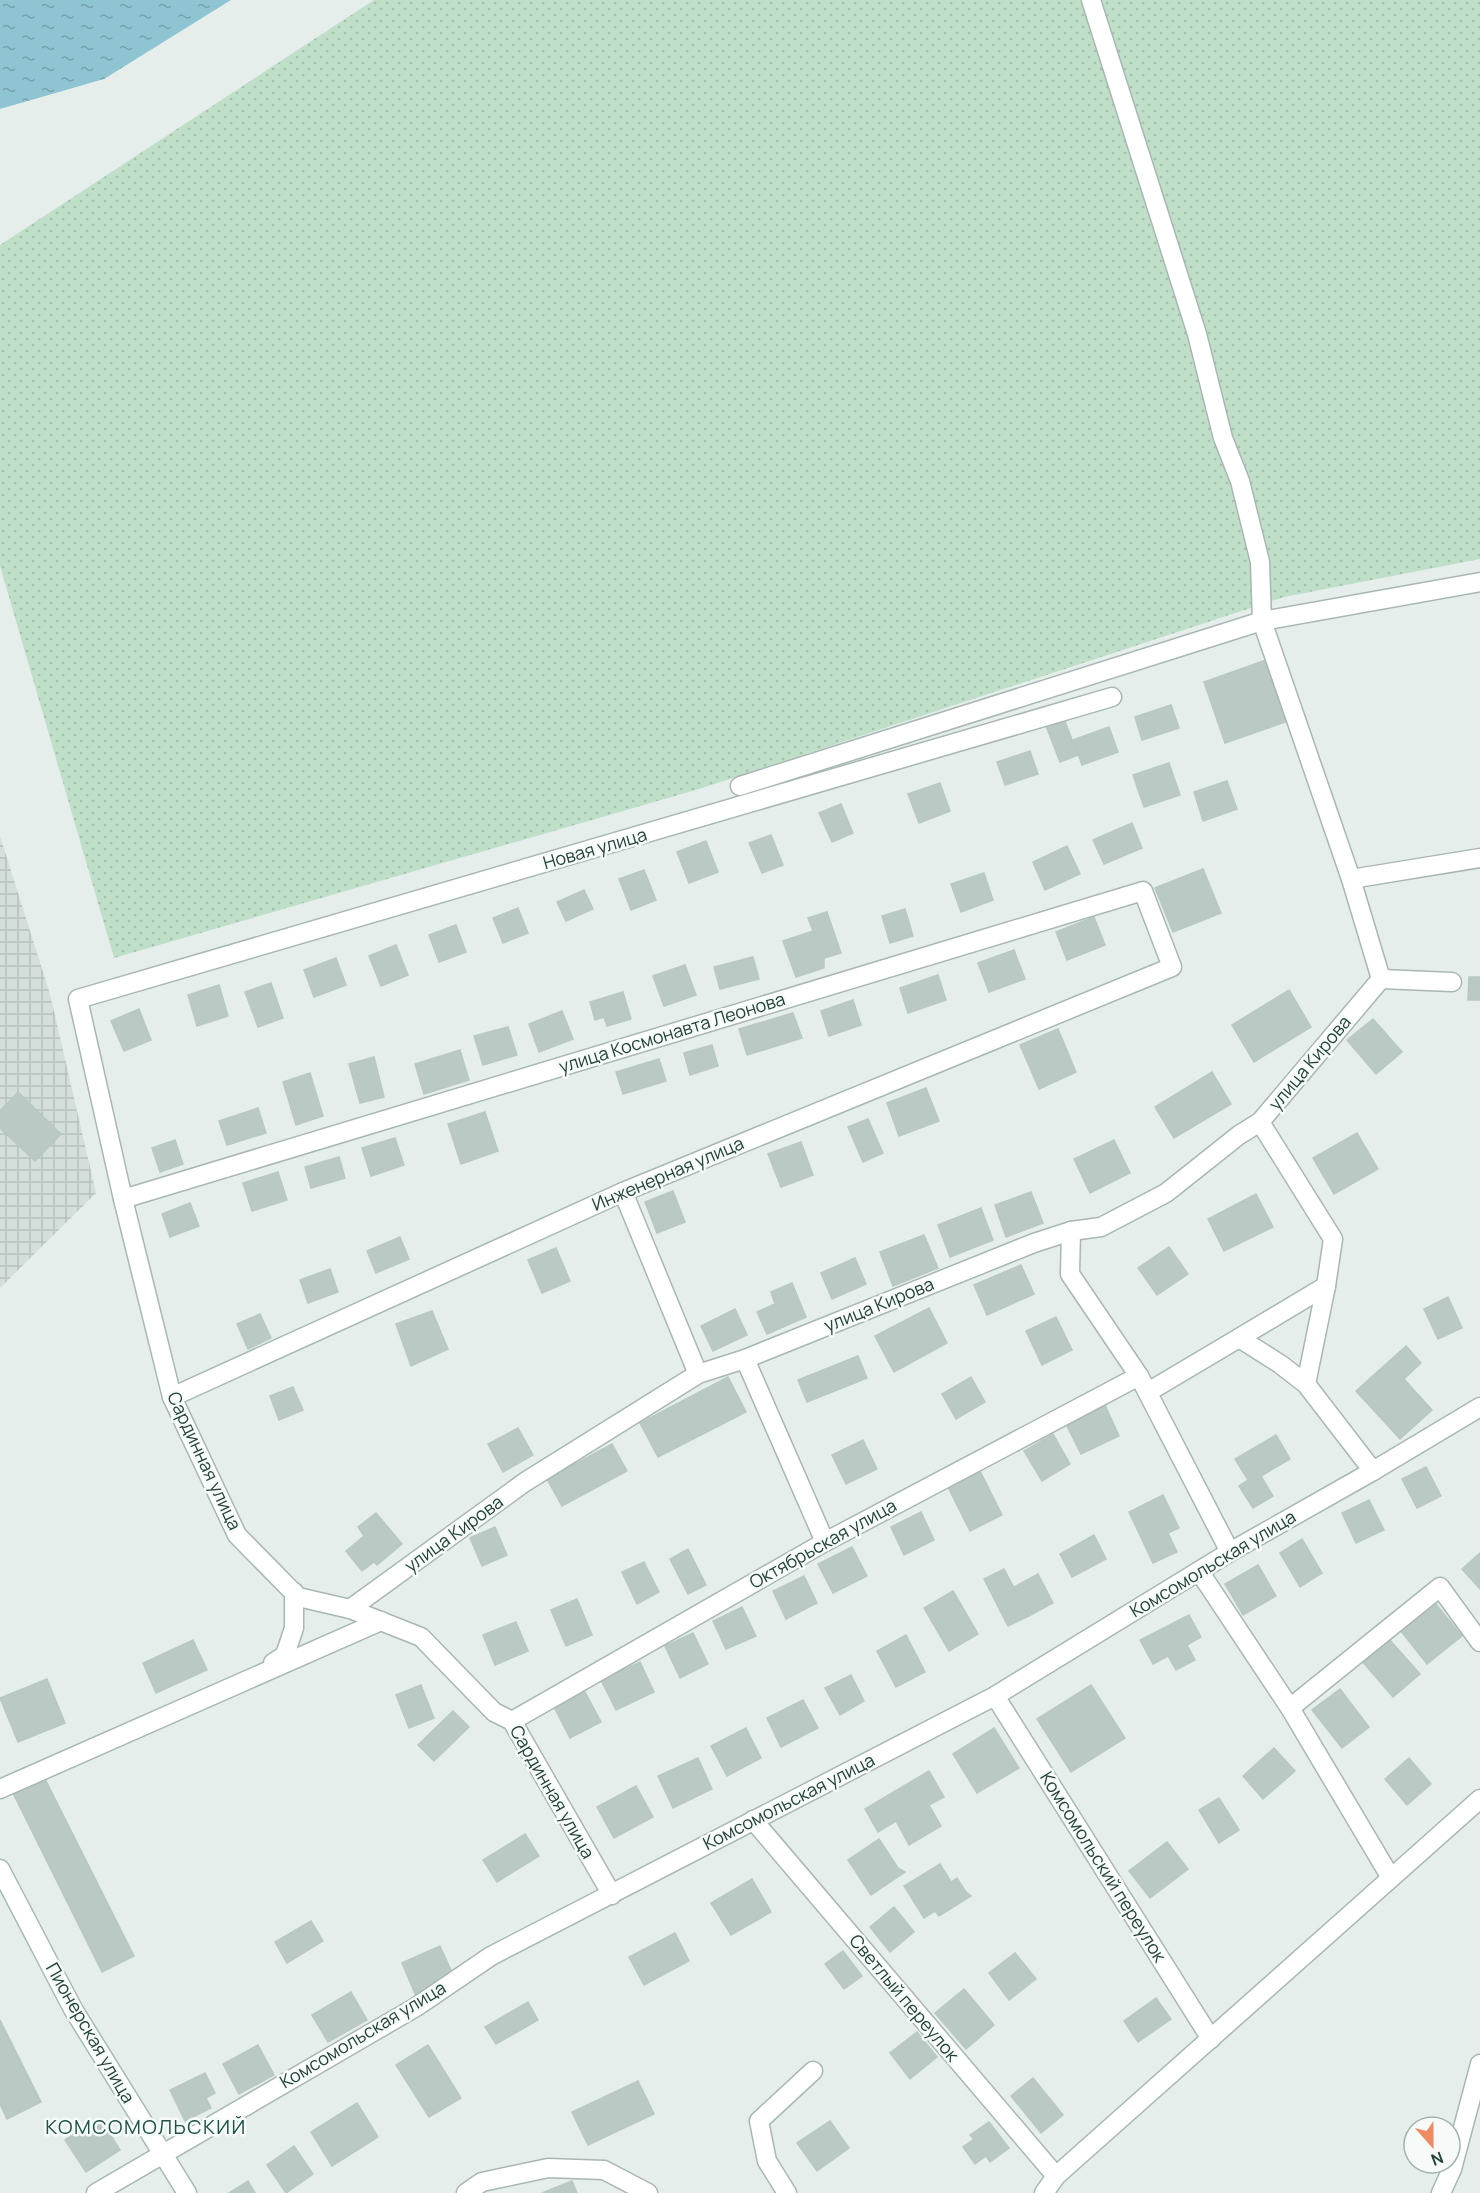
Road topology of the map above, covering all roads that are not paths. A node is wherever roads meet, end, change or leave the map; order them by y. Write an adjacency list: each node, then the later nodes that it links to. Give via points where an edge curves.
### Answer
1 (1091, 0): 3 (street, via 1197,334 1223,438 1240,481 1260,562)
2 (1480, 582): 3 (street)
3 (1262, 621): 5 (street); 7 (street)
4 (1112, 697): 11 (street, Новая улица)
5 (740, 786)
6 (1480, 858): 7 (street)
7 (1351, 879): 9 (street)
8 (1172, 967): 13 (street, Инженерная улица); 14 (street, улица Космонавта Леонова, via 1143,891)
9 (1381, 979): 10 (street); 12 (street, улица Кирова)
10 (1452, 982)
11 (78, 999): 14 (street, Сардинная улица)
12 (1260, 1122): 15 (street, улица Кирова, via 1166,1193 1101,1227); 16 (street, via 1333,1239)
13 (623, 1192): 19 (street); 23 (street, Инженерная улица)
14 (123, 1199): 23 (street, Сардинная улица)
15 (1071, 1231): 18 (street, улица Кирова); 20 (street, via 1070,1274)
16 (1326, 1286): 17 (street); 21 (street)
17 (1239, 1338): 21 (street); 22 (street)
18 (745, 1359): 19 (street, улица Кирова); 26 (street)
19 (698, 1374): 30 (street, улица Кирова, via 525,1482)
20 (1139, 1376): 22 (street); 26 (street, Октябрьская улица)
21 (1306, 1384): 25 (street)
22 (1148, 1392): 27 (street)
23 (172, 1397): 29 (street, Сардинная улица, via 237,1535)
24 (1480, 1407): 25 (street, Комсомольская улица)
25 (1373, 1471): 27 (street, Комсомольская улица)
26 (825, 1542): 36 (street, Октябрьская улица)
27 (1230, 1552): 28 (street, Комсомольская улица)
28 (1199, 1571): 34 (street, Комсомольская улица); 35 (street)
29 (294, 1592): 30 (street, Сардинная улица, via 298,1597); 33 (street, via 294,1628 285,1655)
30 (350, 1609): 31 (street, Сардинная улица)
31 (381, 1621): 33 (street); 36 (street, Сардинная улица, via 421,1637 494,1712)
32 (1480, 1642): 35 (street, via 1440,1587)
33 (254, 1676): 37 (street)
34 (995, 1696): 39 (street, Комсомольская улица); 43 (street, Комсомольский переулок)
35 (1290, 1708): 41 (street)
36 (512, 1721): 42 (street, Сардинная улица)
37 (0, 1789)
38 (1480, 1799): 41 (street)
39 (753, 1820): 42 (street, Комсомольская улица); 47 (street, Светлый переулок)
40 (0, 1869): 46 (street, Пионерская улица, via 73,2009)
41 (1390, 1878): 43 (street)
42 (612, 1895): 46 (street, Комсомольская улица, via 491,1956 416,2007)
43 (1211, 2039): 47 (street)
44 (1480, 2064): 54 (street, via 1452,2169)
45 (813, 2071): 52 (street, via 759,2121 767,2161)
46 (162, 2153): 48 (street, Комсомольская улица); 49 (street, Пионерская улица)
47 (1056, 2176): 53 (street)
48 (96, 2193)
49 (187, 2193)
50 (466, 2193): 51 (street, via 482,2182 548,2168 604,2170)
51 (648, 2193)
52 (787, 2193)
53 (1044, 2193)
54 (1441, 2193)

